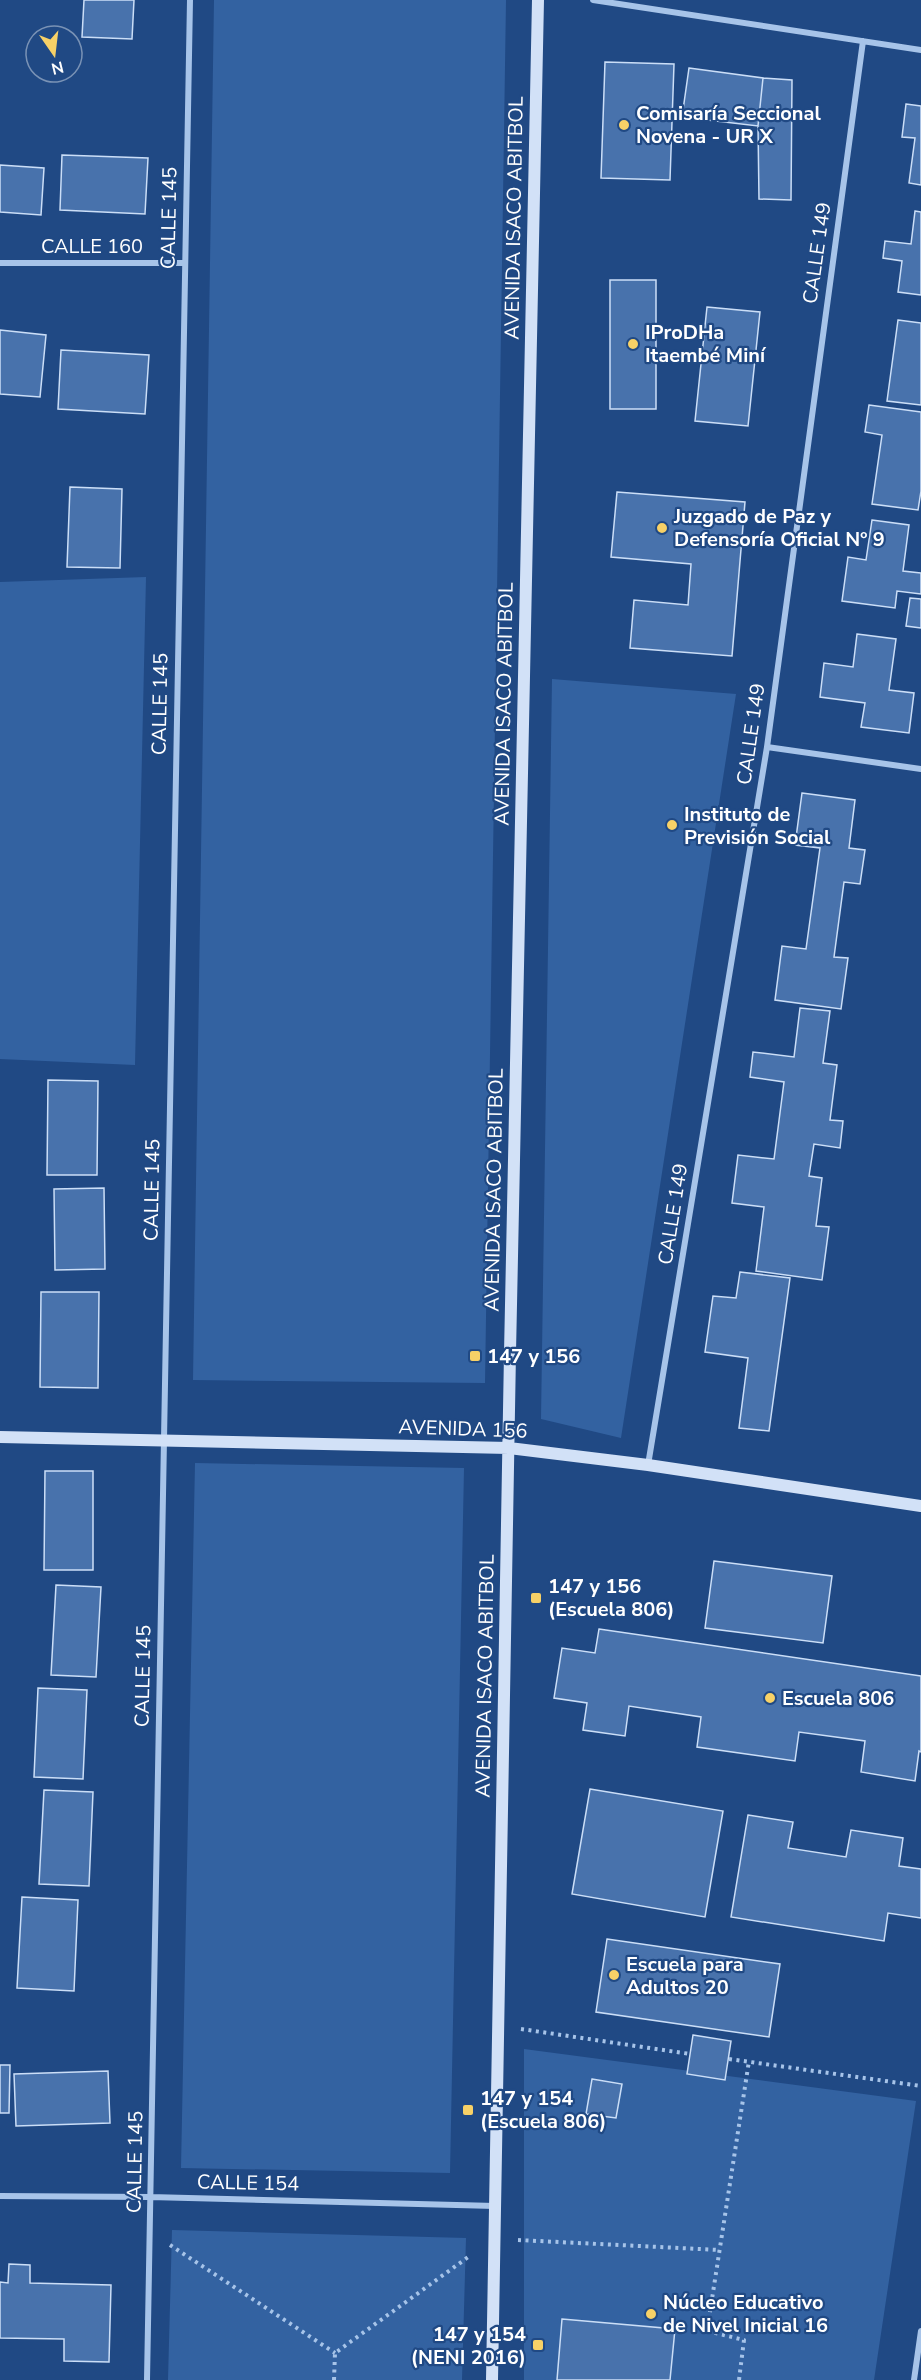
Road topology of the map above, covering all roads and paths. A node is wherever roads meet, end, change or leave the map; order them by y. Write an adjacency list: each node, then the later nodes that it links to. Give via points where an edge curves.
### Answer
1 (189, 0): 7 (street, CALLE 145)
2 (538, 0): 12 (main road, AVENIDA ISACO ABITBOL)
3 (593, 0): 4 (street)
4 (863, 41): 5 (street); 8 (street, CALLE 149)
5 (921, 50)
6 (0, 263): 7 (street, CALLE 160)
7 (185, 263): 11 (street, CALLE 145)
8 (767, 747): 9 (street); 13 (street, CALLE 149)
9 (921, 769)
10 (0, 1437): 11 (main road, AVENIDA 156)
11 (164, 1440): 12 (main road, AVENIDA 156); 21 (street, CALLE 145)
12 (509, 1448): 13 (main road, AVENIDA 156); 15 (main road, AVENIDA ISACO ABITBOL)
13 (648, 1465): 14 (main road, AVENIDA 156)
14 (921, 1506)
15 (498, 2025): 16 (path); 22 (main road, AVENIDA ISACO ABITBOL)
16 (690, 2054)
17 (729, 2059): 18 (path)
18 (748, 2061): 19 (path); 25 (path)
19 (921, 2086)
20 (0, 2196): 21 (street, CALLE 154)
21 (150, 2197): 22 (street, CALLE 154); 23 (street, CALLE 145)
22 (495, 2206): 24 (main road, AVENIDA ISACO ABITBOL)
23 (150, 2232): 27 (path); 28 (street, CALLE 145)
24 (494, 2238): 25 (path); 27 (path); 30 (main road, AVENIDA ISACO ABITBOL)
25 (719, 2250): 31 (path, via 707,2331 744,2340)
26 (921, 2331): 32 (street)
27 (335, 2353): 29 (path)
28 (147, 2380)
29 (334, 2380)
30 (492, 2380)
31 (739, 2380)
32 (914, 2380)

